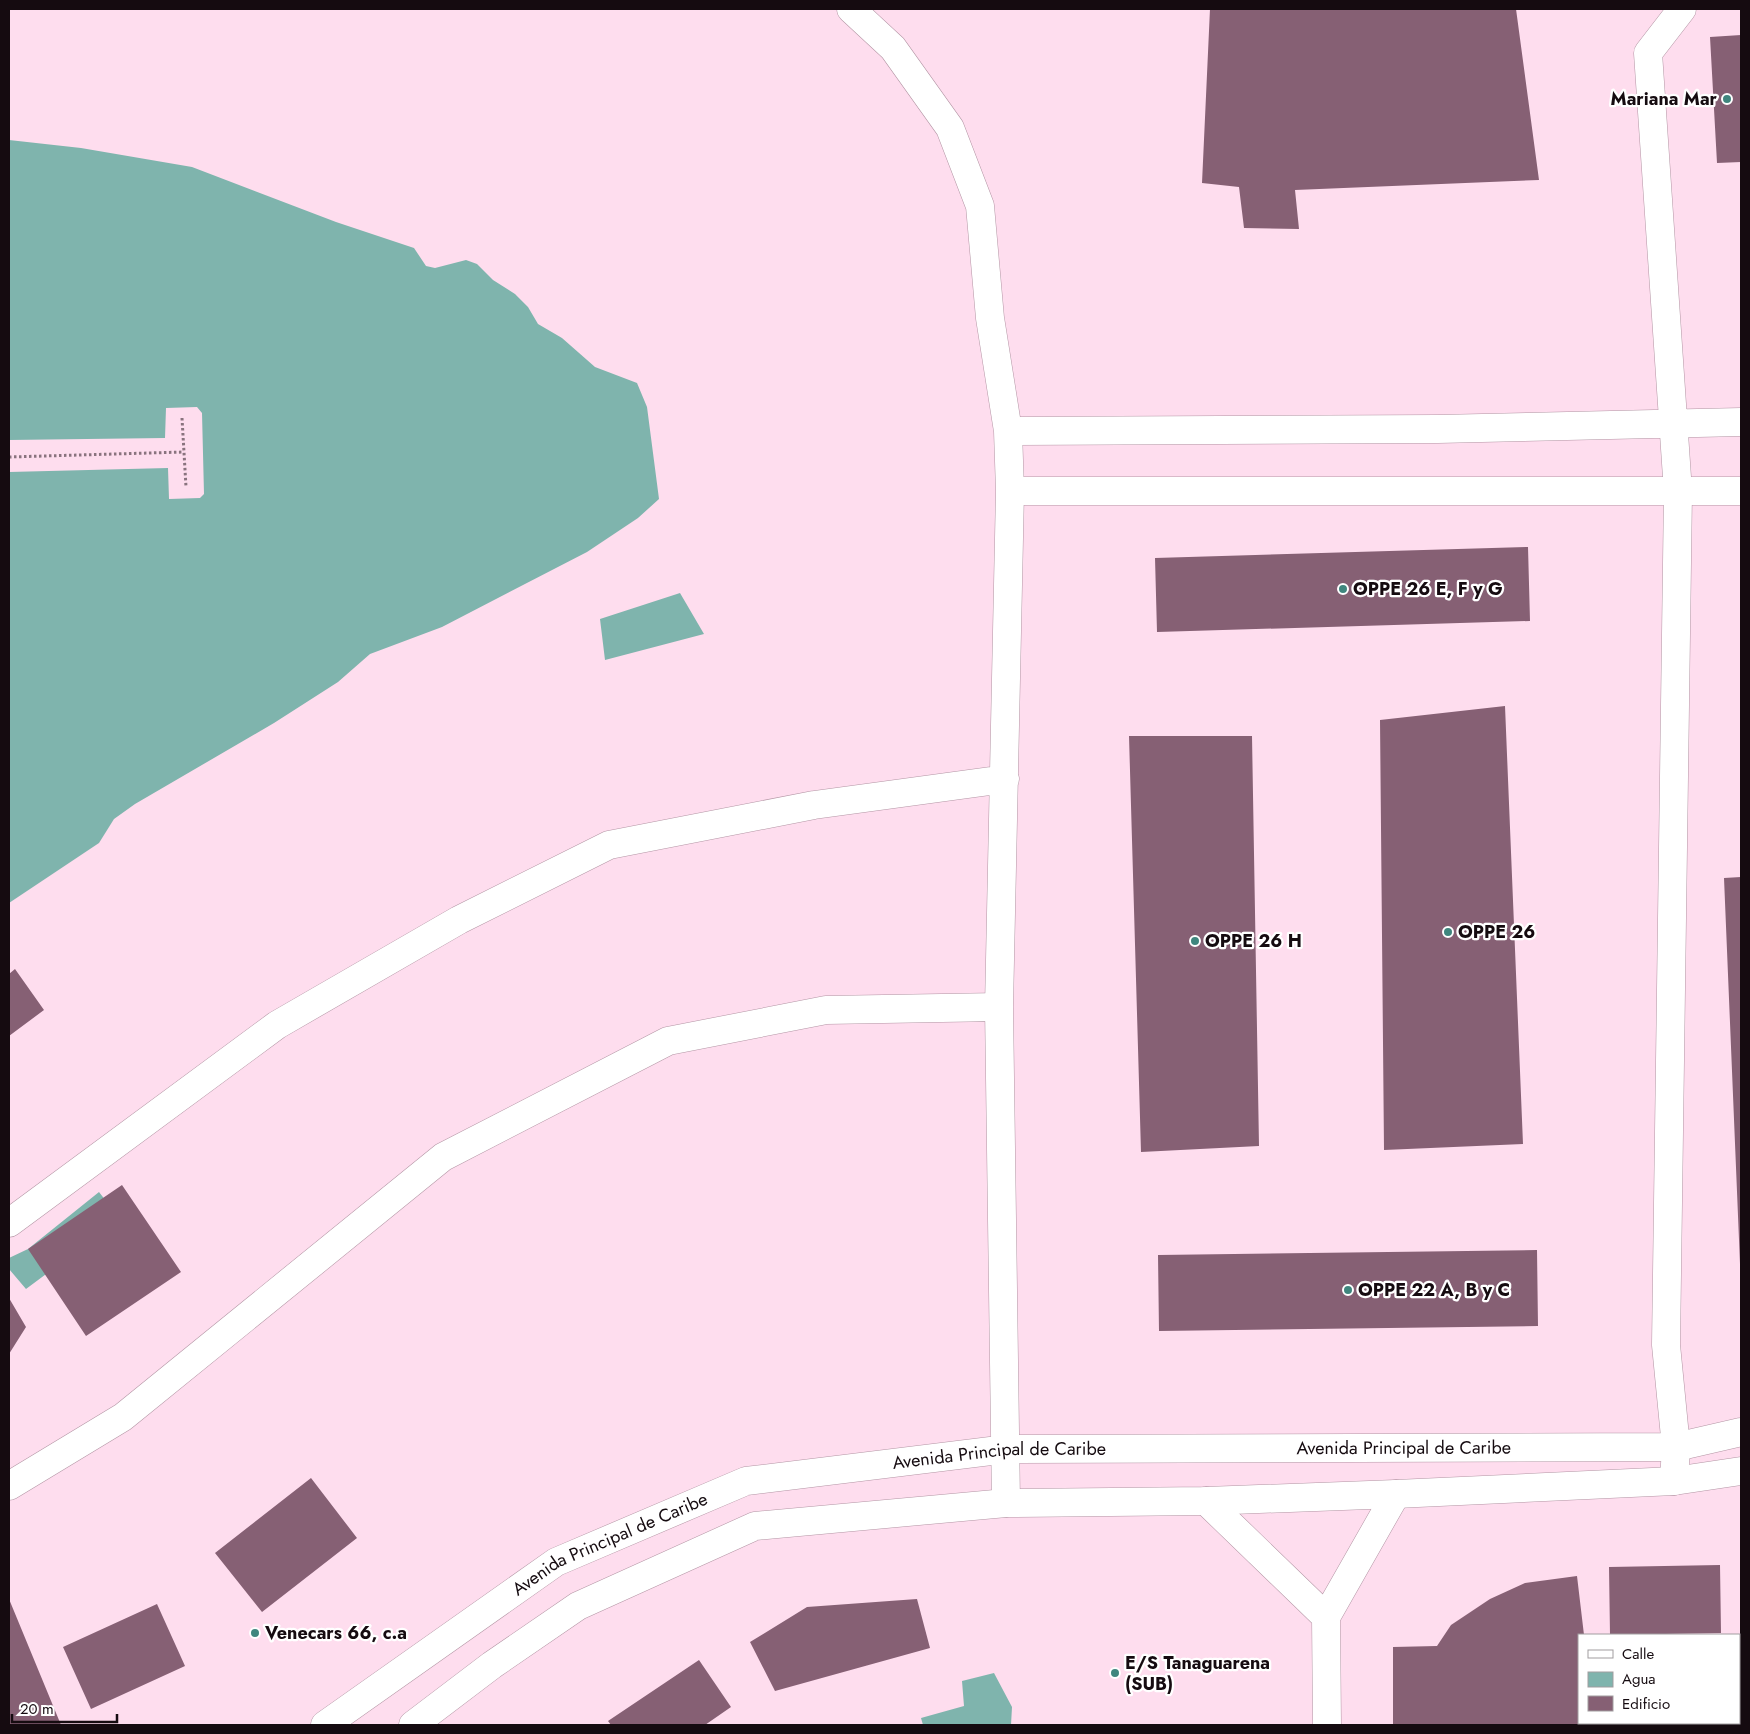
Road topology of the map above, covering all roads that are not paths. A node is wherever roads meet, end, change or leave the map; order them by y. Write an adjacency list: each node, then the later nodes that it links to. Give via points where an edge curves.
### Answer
1 (851, 9): 5 (street, via 893,48 950,128 980,206 990,318)
2 (1682, 9): 4 (street, via 1648,53)
3 (1741, 422): 4 (street)
4 (1673, 423): 5 (street, via 1429,429); 8 (street)
5 (1008, 431): 6 (street)
6 (1010, 491): 8 (street); 9 (street)
7 (1741, 491): 8 (street)
8 (1678, 492): 13 (street, via 1666,1345)
9 (1005, 779): 10 (street); 11 (street, via 814,805 609,845 459,920 277,1025)
10 (999, 1007): 14 (street); 17 (street, via 826,1010 668,1041 443,1157 123,1417)
11 (9, 1223)
12 (1741, 1432): 13 (street, Avenida Principal de Caribe)
13 (1676, 1447): 14 (street, Avenida Principal de Caribe); 16 (street)
14 (1007, 1449): 20 (street); 22 (street, Avenida Principal de Caribe, via 746,1481 556,1562)
15 (1741, 1471): 16 (street)
16 (1674, 1481): 18 (street)
17 (9, 1486)
18 (1396, 1494): 19 (street); 21 (street)
19 (1206, 1501): 20 (street); 21 (street)
20 (1006, 1504): 23 (street, via 755,1526 578,1606)
21 (1326, 1617): 24 (street)
22 (325, 1725)
23 (413, 1725)
24 (1327, 1725)

